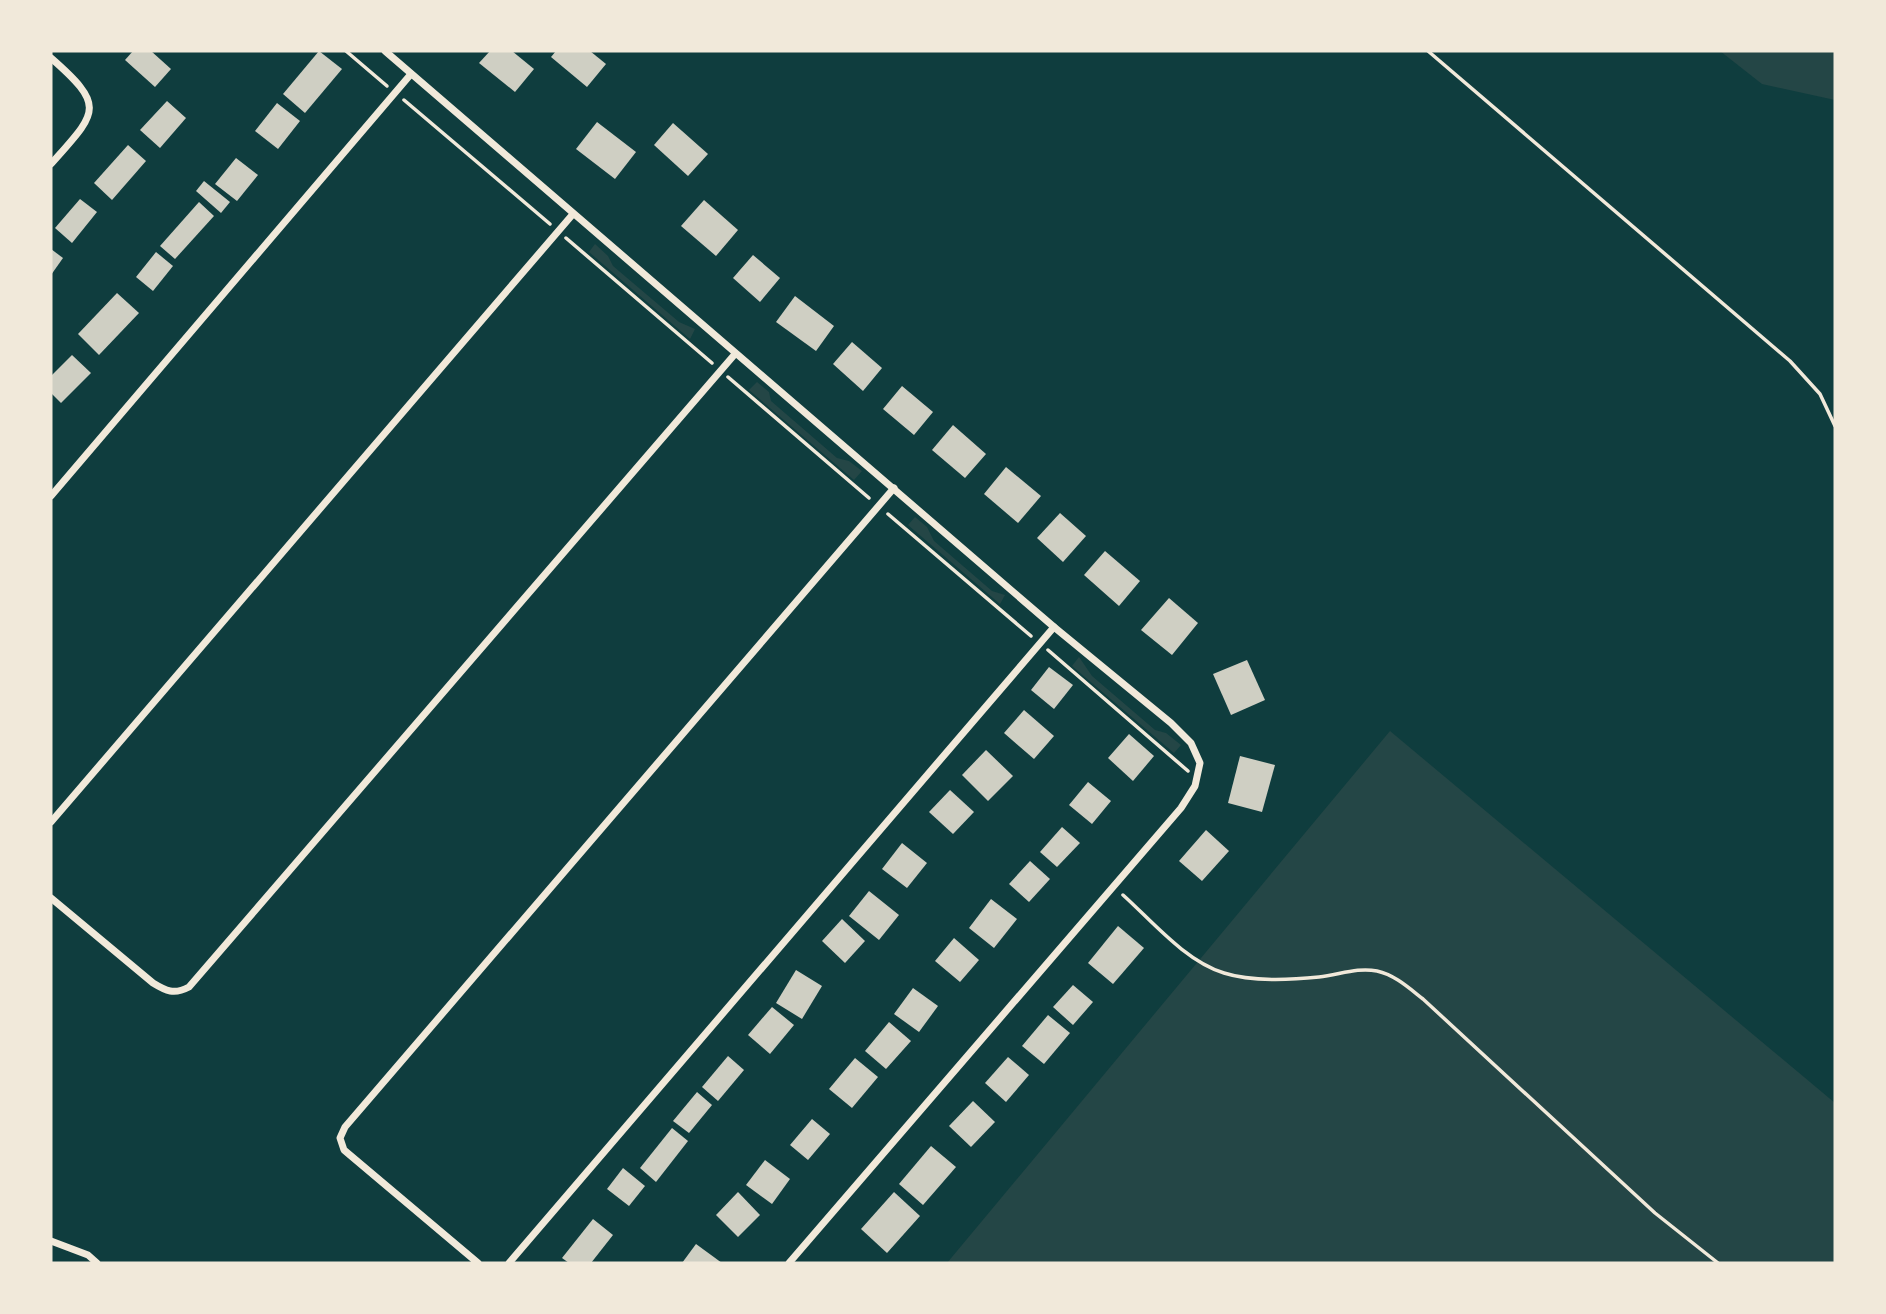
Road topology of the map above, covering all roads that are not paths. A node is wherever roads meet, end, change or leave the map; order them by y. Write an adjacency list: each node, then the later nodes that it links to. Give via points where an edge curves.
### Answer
1 (385, 51): 3 (street)
2 (51, 58): 4 (street, via 87,93 90,107 88,119)
3 (411, 74): 5 (street); 8 (street)
4 (51, 164)
5 (573, 214): 6 (street); 10 (street)
6 (735, 354): 7 (street); 11 (street, via 189,987 166,991 153,983)
7 (894, 488): 9 (street); 14 (street, via 345,1127 340,1138 344,1150)
8 (51, 496)
9 (1054, 627): 15 (street); 16 (street, via 1191,743 1200,763 1197,779 1181,808)
10 (51, 822)
11 (51, 898)
12 (51, 1241): 13 (street)
13 (97, 1263)
14 (478, 1263)
15 (509, 1263)
16 (789, 1263)

